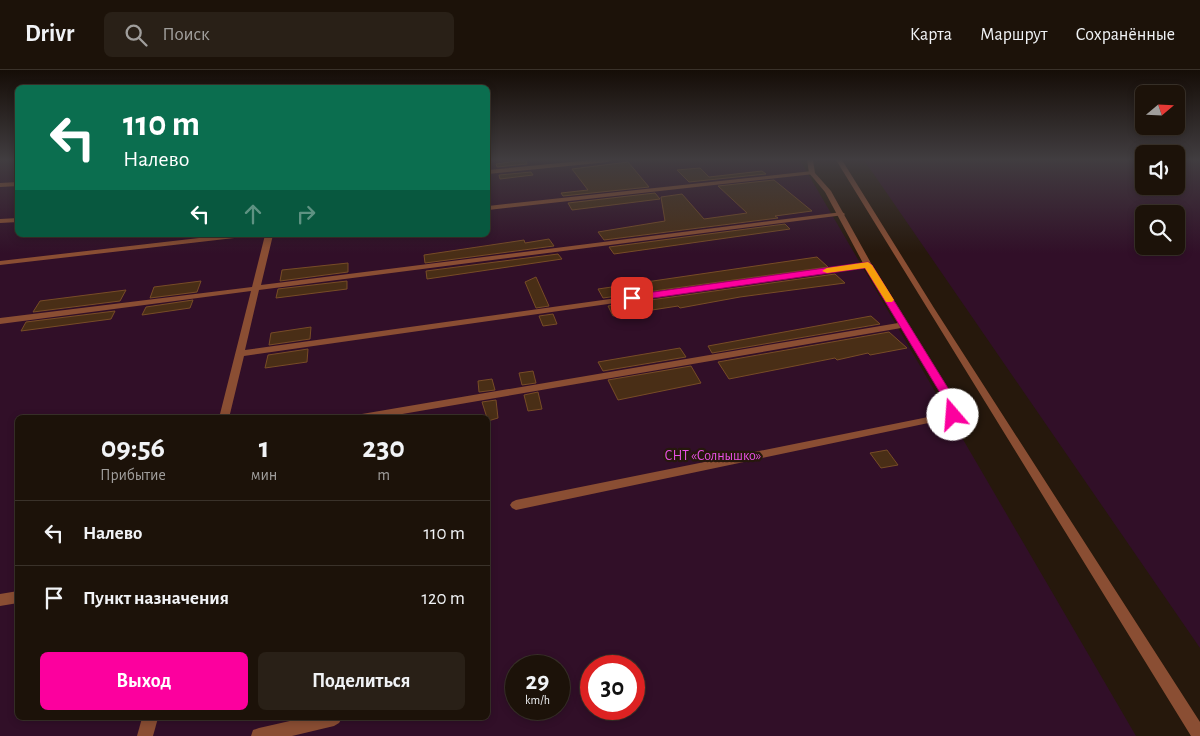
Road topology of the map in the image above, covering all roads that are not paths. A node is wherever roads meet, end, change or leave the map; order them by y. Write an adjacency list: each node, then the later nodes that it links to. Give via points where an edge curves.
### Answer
1 (645, 191): 4 (street)
2 (828, 191): 5 (street)
3 (859, 191): 25 (street)
4 (490, 208)
5 (842, 214): 11 (street); 12 (street)
6 (15, 220): 7 (street)
7 (0, 221)
8 (226, 237): 10 (street)
9 (268, 237): 12 (street)
10 (0, 263)
11 (868, 265): 14 (street); 15 (street)
12 (256, 287): 13 (street); 15 (street)
13 (0, 321)
14 (904, 325): 17 (street); 18 (street, via 954,406 953,415)
15 (240, 354): 16 (street)
16 (225, 415)
17 (374, 415)
18 (516, 505)
19 (15, 597): 20 (street)
20 (0, 600)
21 (149, 720): 23 (street)
22 (326, 720): 24 (street)
23 (145, 736)
24 (259, 736)
25 (1200, 736)

